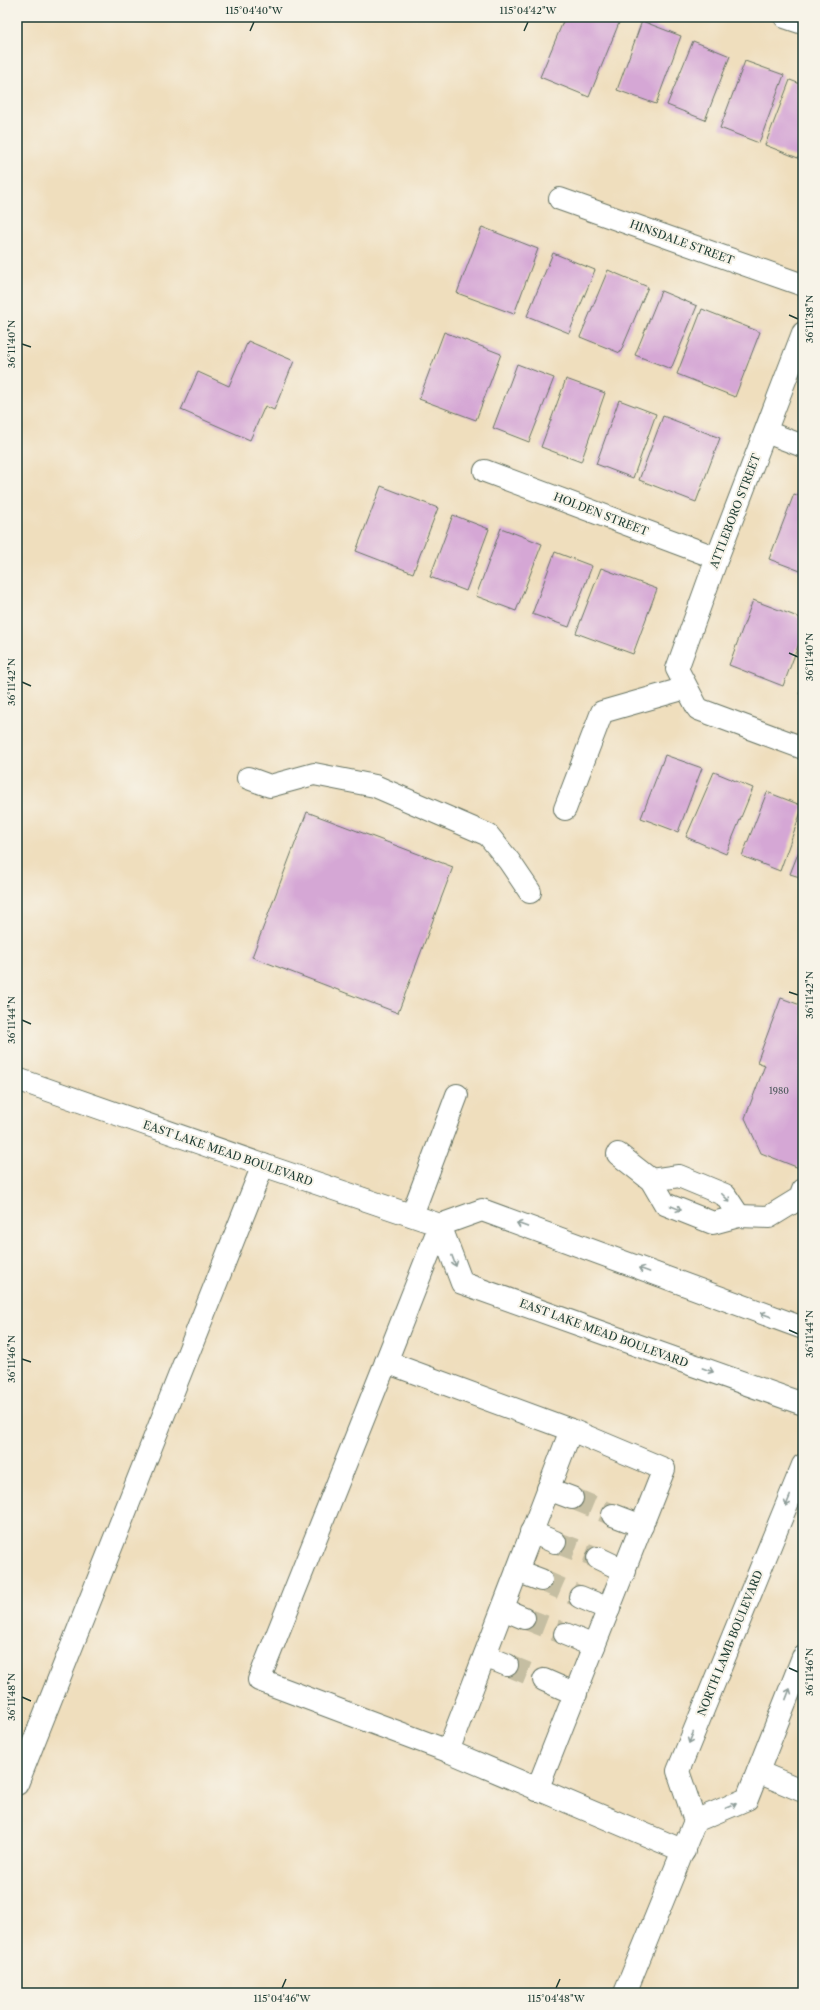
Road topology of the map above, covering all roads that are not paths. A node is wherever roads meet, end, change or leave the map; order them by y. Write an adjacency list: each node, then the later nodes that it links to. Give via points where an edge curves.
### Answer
1 (785, 17): 2 (main road)
2 (803, 23)
3 (560, 199): 4 (main road, HINSDALE STREET)
4 (803, 285)
5 (803, 333): 6 (main road, ATTLEBORO STREET)
6 (766, 432): 7 (main road); 9 (main road, ATTLEBORO STREET)
7 (803, 446)
8 (485, 471): 9 (main road, HOLDEN STREET)
9 (717, 558): 10 (main road, ATTLEBORO STREET, via 677,669)
10 (686, 688): 11 (main road, ATTLEBORO STREET, via 698,709); 13 (main road, via 602,712)
11 (803, 748)
12 (248, 778): 14 (main road, via 270,786 314,774 375,786 488,835)
13 (565, 809)
14 (530, 892)
15 (17, 1079): 18 (main road, EAST LAKE MEAD BOULEVARD)
16 (457, 1095): 21 (main road)
17 (618, 1154): 19 (main road)
18 (263, 1165): 21 (main road, EAST LAKE MEAD BOULEVARD); 52 (main road)
19 (651, 1180): 22 (main road, one-way to 22, via 679,1176 725,1195); 22 (main road, one-way to 22, via 665,1204 713,1223)
20 (803, 1190): 22 (main road, via 800,1198 769,1217)
21 (412, 1215): 23 (main road, EAST LAKE MEAD BOULEVARD)
22 (739, 1216)
23 (440, 1225): 24 (main road, one-way to 23, via 482,1210); 25 (main road); 26 (main road, EAST LAKE MEAD BOULEVARD, one-way to 26, via 462,1283)
24 (803, 1328)
25 (386, 1362): 27 (main road); 50 (main road, via 258,1680)
26 (803, 1404)
27 (571, 1430): 29 (main road); 32 (main road, via 664,1469)
28 (803, 1465): 55 (main road, NORTH LAMB BOULEVARD, one-way to 55, via 678,1771)
29 (548, 1489): 30 (main road); 33 (main road)
30 (572, 1498)
31 (613, 1515): 32 (main road)
32 (642, 1526): 37 (main road)
33 (531, 1532): 34 (main road); 36 (main road)
34 (555, 1542)
35 (598, 1558): 37 (main road)
36 (517, 1571): 38 (main road); 40 (main road)
37 (625, 1571): 41 (main road)
38 (540, 1580)
39 (580, 1597): 41 (main road)
40 (503, 1609): 42 (main road); 45 (main road)
41 (609, 1609): 44 (main road)
42 (524, 1618)
43 (565, 1634): 44 (main road)
44 (594, 1646): 49 (main road)
45 (485, 1656): 47 (main road); 50 (main road)
46 (803, 1657): 51 (main road, one-way to 46)
47 (507, 1665)
48 (544, 1680): 49 (main road)
49 (576, 1694): 53 (main road)
50 (448, 1751): 53 (main road)
51 (758, 1772): 54 (main road); 55 (main road, one-way to 51, via 747,1799)
52 (17, 1784)
53 (537, 1790): 56 (main road)
54 (803, 1791)
55 (695, 1821): 56 (main road)
56 (684, 1851): 57 (main road)
57 (625, 1993)

